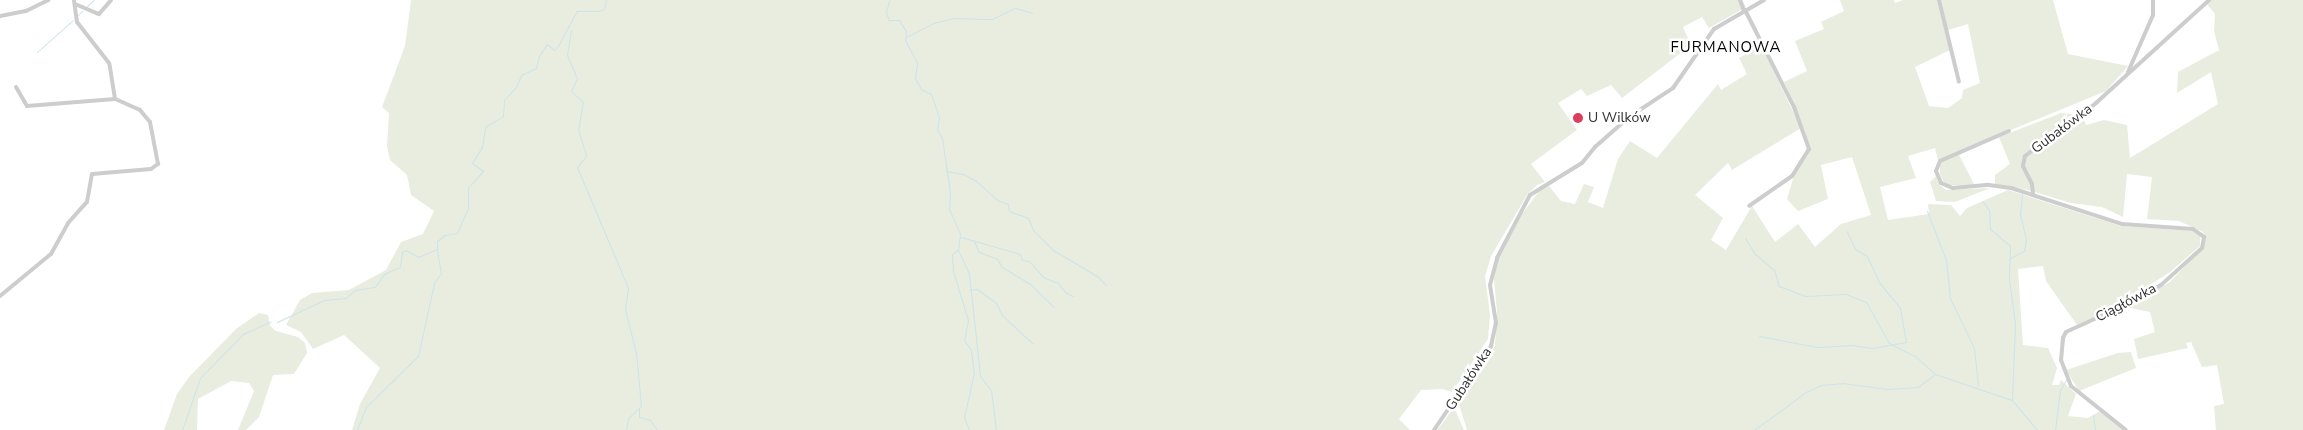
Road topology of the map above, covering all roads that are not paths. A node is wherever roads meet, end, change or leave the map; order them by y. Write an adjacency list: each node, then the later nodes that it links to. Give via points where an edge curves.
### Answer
1 (49, 0): 10 (street, via 26,11)
2 (111, 0): 8 (street, via 99,14)
3 (1740, 0): 9 (street)
4 (1764, 0): 9 (street, Gubałówka)
5 (1939, 0): 12 (street)
6 (2153, 0): 11 (street, Gubałówka, via 2153,16)
7 (2209, 0): 11 (street, Gubałówka)
8 (74, 2): 14 (street, via 77,22 109,63)
9 (1745, 10): 17 (street, via 1788,94 1809,149 1792,176); 19 (street, Gubałówka, via 1714,29 1672,88 1629,117 1582,163 1530,195 1497,258 1490,285 1496,323 1491,346)
10 (0, 16)
11 (2128, 72): 16 (street, Gubałówka, via 2096,103 2025,156 2023,166)
12 (1959, 82)
13 (16, 87): 14 (street, via 27,106)
14 (115, 99): 18 (street, via 140,110 150,122 159,161 157,167 92,174 87,202 65,228 54,250)
15 (2009, 131): 16 (street, via 1940,161 1938,178 1946,187 1989,185)
16 (2034, 194): 20 (street, Ciągłówka, via 2122,224 2193,229 2204,237 2202,248 2161,285 2066,332 2063,338 2061,360 2071,386)
17 (1749, 206)
18 (0, 296)
19 (1434, 430)
20 (2126, 430)

